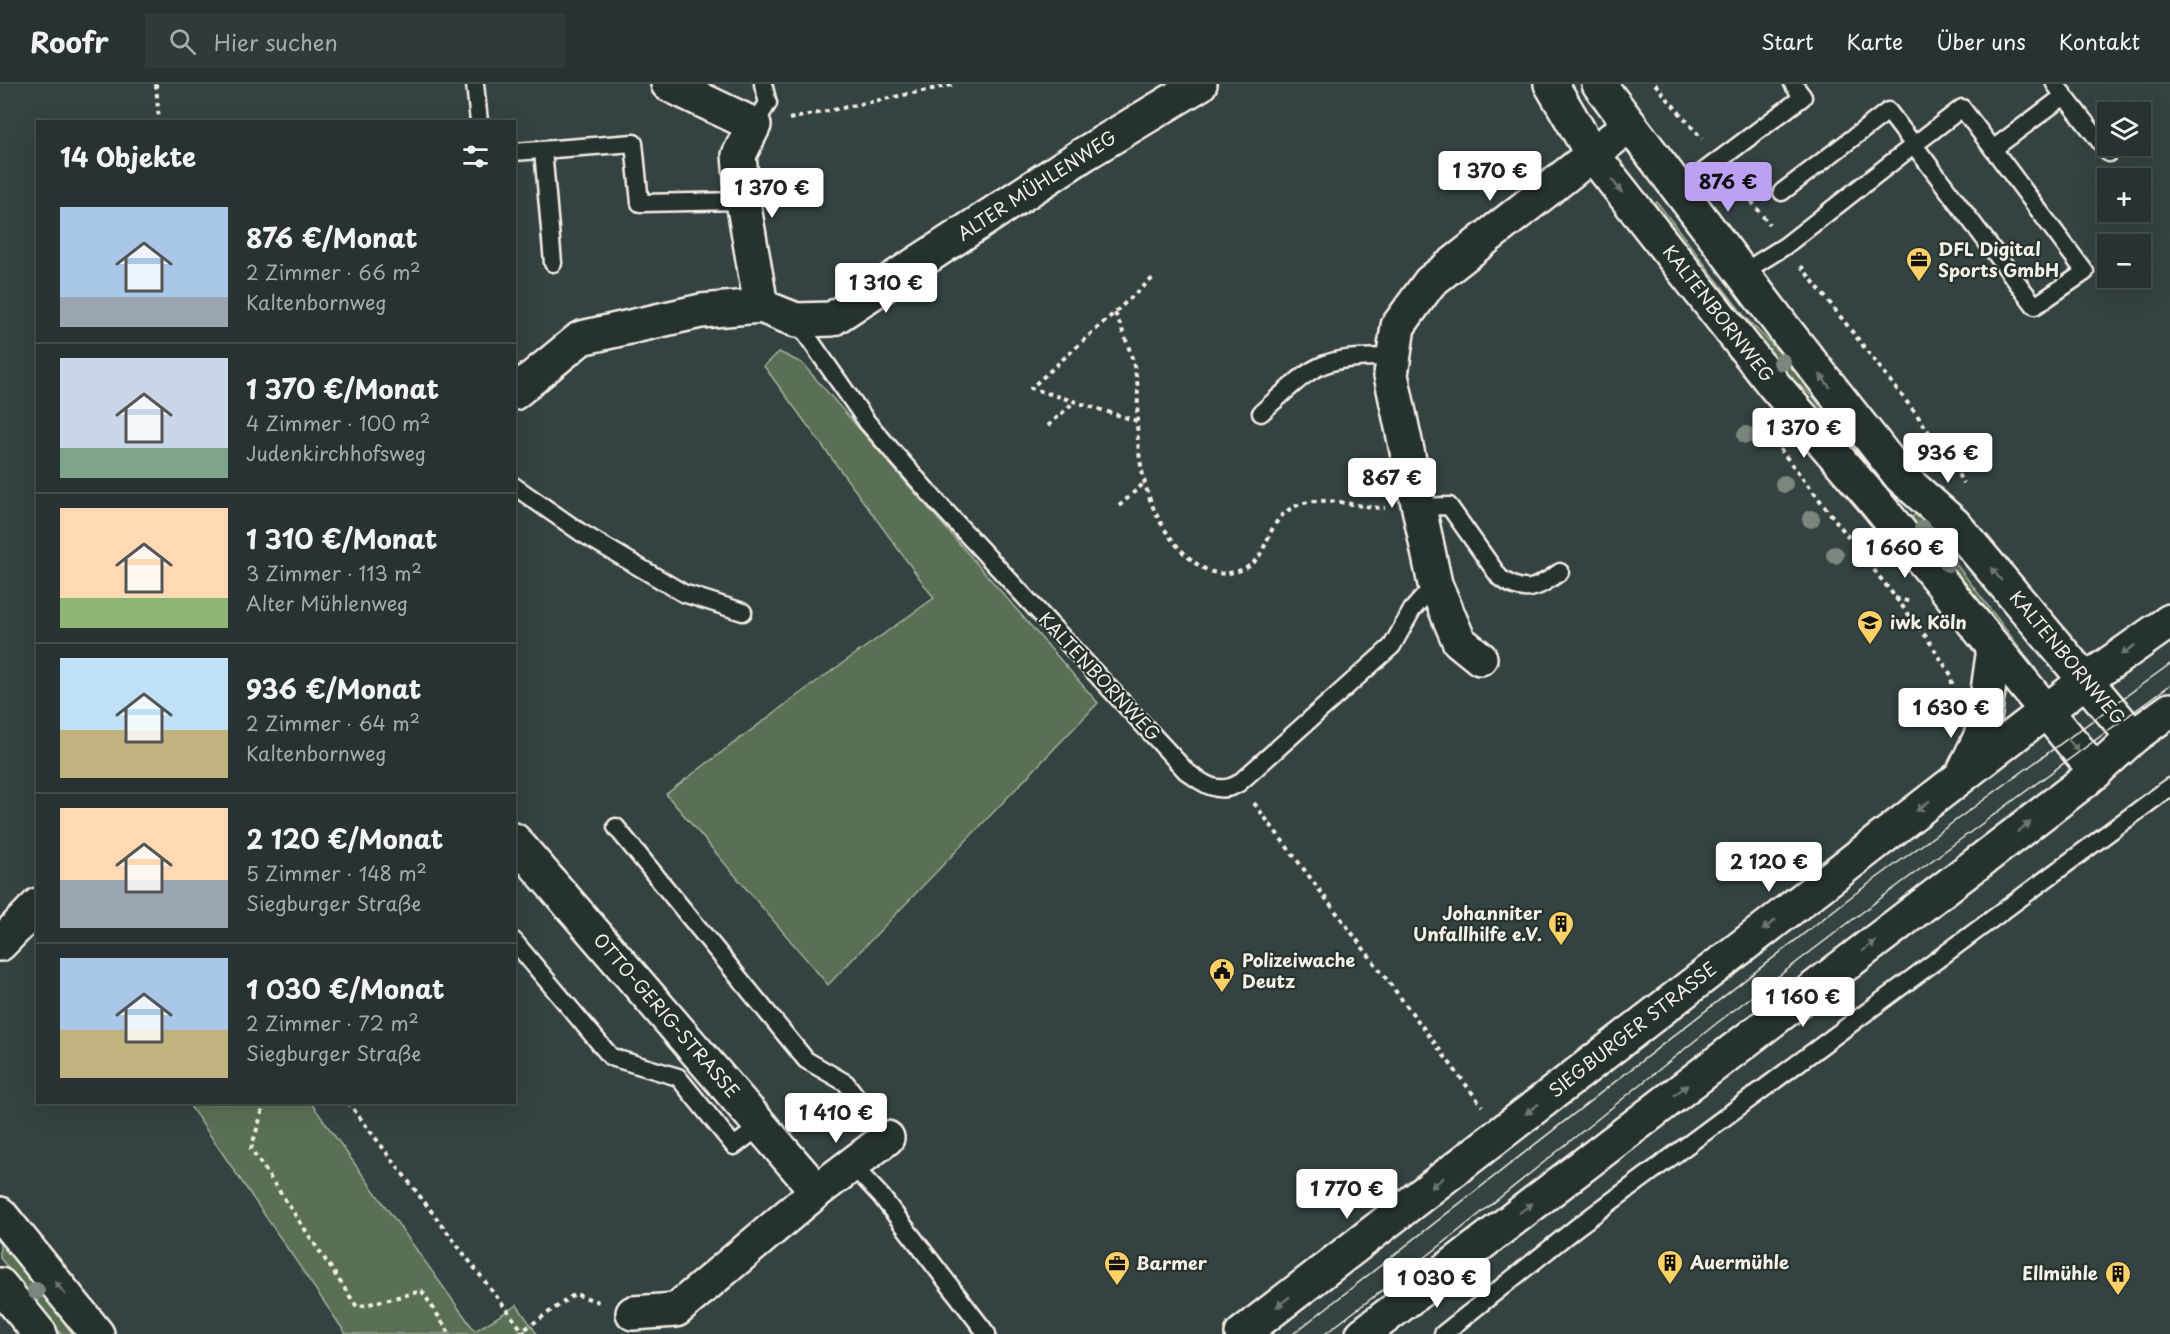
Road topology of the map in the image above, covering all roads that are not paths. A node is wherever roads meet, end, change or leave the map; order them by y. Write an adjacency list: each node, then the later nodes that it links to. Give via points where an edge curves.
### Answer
1 (476, 84): 9 (lane)
2 (668, 84): 11 (street)
3 (763, 84): 11 (lane, via 768,103)
4 (1200, 84): 24 (street, ALTER MÜHLENWEG, via 1084,154 832,319)
5 (1551, 84): 17 (street, KALTENBORNWEG)
6 (1599, 84): 10 (street, KALTENBORNWEG)
7 (1793, 84): 18 (lane, via 1803,97)
8 (2059, 90): 12 (lane); 14 (lane)
9 (479, 120)
10 (1630, 125): 17 (street); 18 (street, KALTENBORNWEG)
11 (754, 126): 20 (street, via 739,155)
12 (2097, 138)
13 (1914, 145): 14 (lane, via 1962,108); 14 (lane, via 2035,306 2085,272); 19 (lane, via 1888,111); 22 (lane, via 1785,246)
14 (1993, 149)
15 (543, 150): 16 (lane); 20 (lane, via 634,143 640,203); 21 (lane)
16 (516, 152)
17 (1592, 154): 25 (street, via 1430,282 1398,326); 30 (street, KALTENBORNWEG, one-way to 30, via 1774,386)
18 (1678, 190): 22 (street, KALTENBORNWEG)
19 (1782, 192)
20 (743, 201): 23 (street)
21 (553, 263)
22 (1742, 273): 28 (street, KALTENBORNWEG, one-way to 22)
23 (761, 306): 24 (street, ALTER MÜHLENWEG); 26 (street, ALTER MÜHLENWEG, via 701,311 581,338)
24 (796, 320): 33 (lane, KALTENBORNWEG, via 867,422 937,502 1185,771 1204,784 1230,789 1239,783 1392,646 1412,610)
25 (1393, 357): 27 (lane, via 1329,361 1309,370); 31 (street, via 1391,375)
26 (516, 391)
27 (1261, 413)
28 (1901, 477): 30 (street); 38 (street, KALTENBORNWEG, one-way to 28, via 1954,524)
29 (516, 487): 34 (lane, via 580,532 683,593)
30 (1872, 498): 36 (street, KALTENBORNWEG)
31 (1418, 507): 32 (lane, via 1449,506 1500,578 1512,586 1528,589); 33 (street)
32 (1560, 572)
33 (1435, 584): 37 (street, via 1458,641)
34 (742, 612)
35 (2170, 621): 38 (street, SIEGBURGER STRASSE, one-way to 38)
36 (1994, 648): 40 (street, KALTENBORNWEG); 43 (street, via 1982,734)
37 (1480, 658)
38 (2086, 680): 40 (street, SIEGBURGER STRASSE); 41 (street, KALTENBORNWEG)
39 (2170, 710): 41 (street)
40 (2046, 712): 42 (street, KALTENBORNWEG, one-way to 42); 43 (street, SIEGBURGER STRASSE)
41 (2133, 737): 42 (street)
42 (2096, 772): 61 (street, one-way to 42)
43 (1962, 776): 60 (street, SIEGBURGER STRASSE, one-way to 60)
44 (2170, 787): 62 (lane, via 1577,1227)
45 (616, 827): 51 (lane, via 806,1060 846,1083)
46 (516, 842): 50 (street, OTTO-GERIG-STRASSE)
47 (36, 907): 49 (street)
48 (516, 942): 50 (lane, via 611,1057 678,1077 734,1146)
49 (0, 944)
50 (761, 1126): 53 (street, OTTO-GERIG-STRASSE)
51 (887, 1138): 52 (street)
52 (852, 1165): 53 (street); 59 (lane, via 881,1196)
53 (817, 1191): 56 (street, via 676,1310)
54 (0, 1214): 58 (street, one-way to 54)
55 (0, 1285): 57 (street)
56 (633, 1313)
57 (40, 1334)
58 (97, 1334)
59 (987, 1334)
60 (1242, 1334)
61 (1363, 1334)
62 (1443, 1334)

